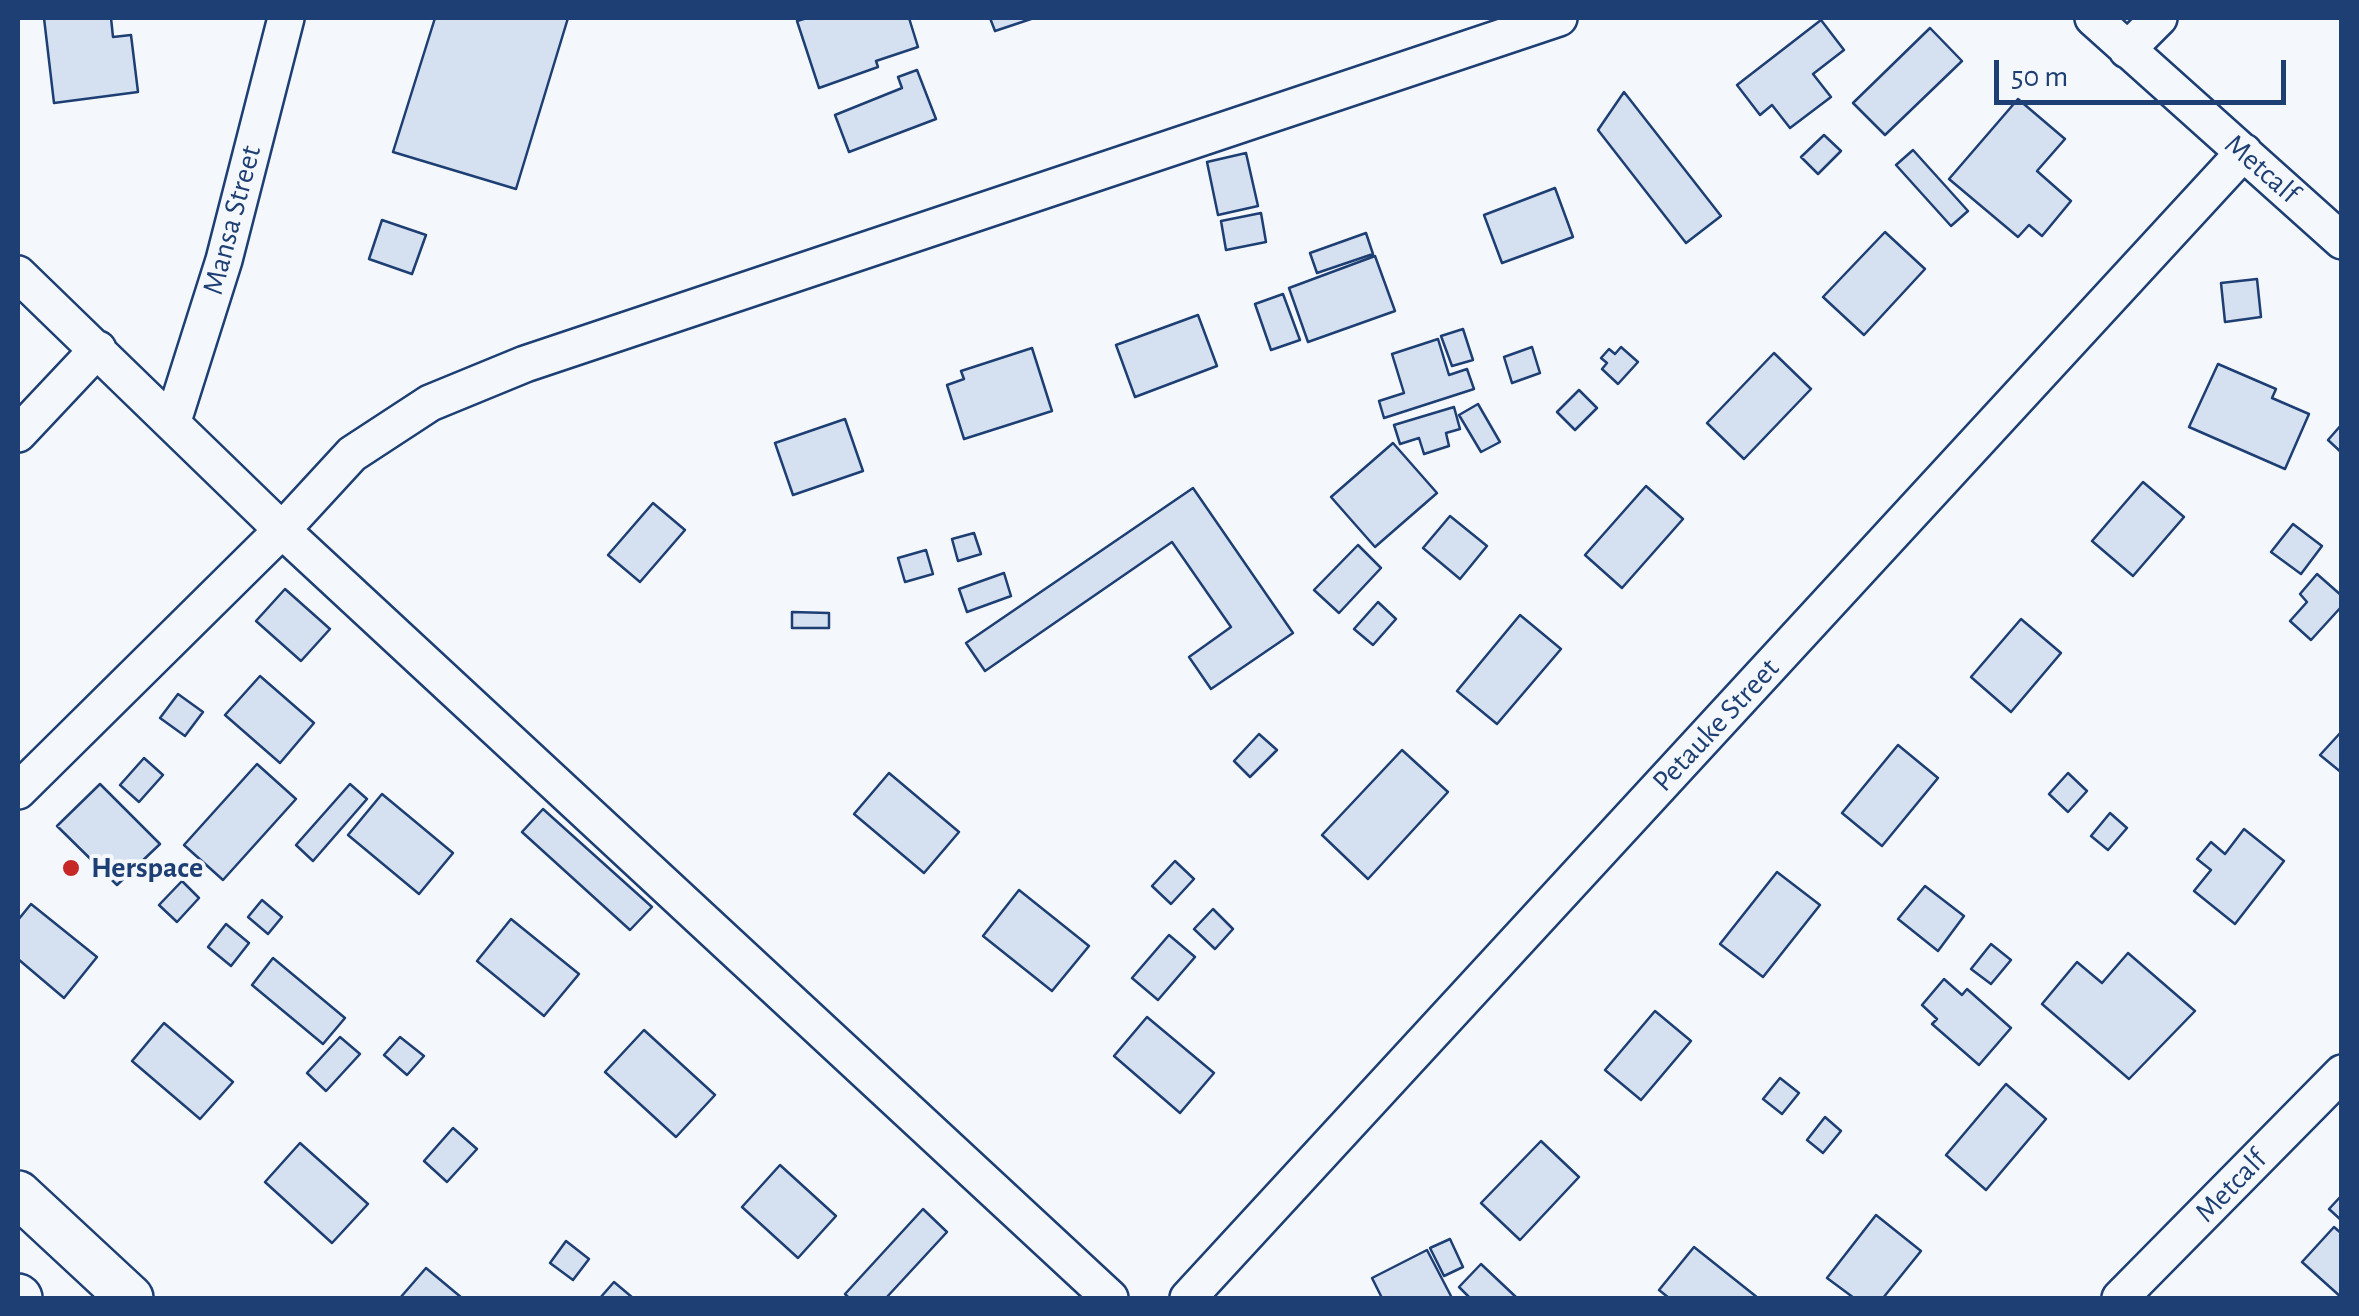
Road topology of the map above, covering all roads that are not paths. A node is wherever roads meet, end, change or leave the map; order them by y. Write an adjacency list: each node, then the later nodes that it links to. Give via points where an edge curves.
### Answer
1 (286, 18): 10 (street, Mansa Street)
2 (1559, 18): 12 (street, via 525,364 430,403 352,454)
3 (2092, 18): 5 (street, Metcalf)
4 (2160, 18): 5 (street)
5 (2127, 50): 6 (street, Metcalf)
6 (2244, 152): 7 (street, Metcalf); 18 (street, Petauke Street)
7 (2342, 241)
8 (18, 274): 9 (street)
9 (98, 348): 10 (street); 11 (street)
10 (174, 422): 12 (street)
11 (18, 434)
12 (282, 530): 13 (street); 17 (street)
13 (18, 790)
14 (2342, 1072): 19 (street, Metcalf)
15 (18, 1194): 16 (street)
16 (130, 1298)
17 (1110, 1298)
18 (1188, 1298)
19 (2120, 1298)

